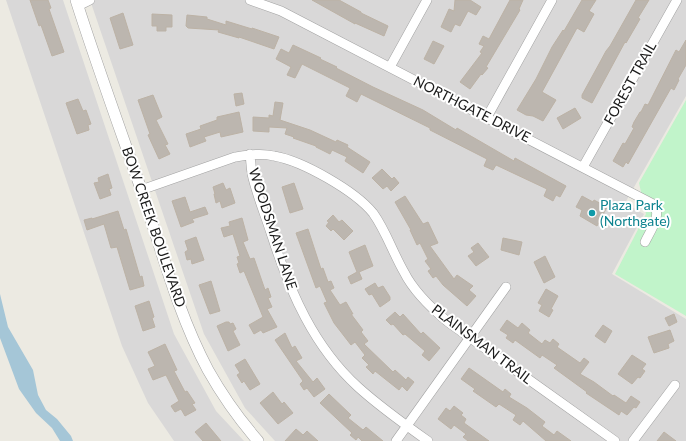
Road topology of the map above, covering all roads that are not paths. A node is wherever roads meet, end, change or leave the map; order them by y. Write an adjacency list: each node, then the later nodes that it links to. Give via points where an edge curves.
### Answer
1 (90, 0): 6 (street)
2 (250, 0): 7 (street, NORTHGATE DRIVE, via 281,12)
3 (427, 0): 7 (street)
4 (552, 0): 8 (street)
5 (677, 0): 10 (street, FOREST TRAIL)
6 (77, 3): 11 (street, BOW CREEK BOULEVARD)
7 (390, 67): 8 (street, NORTHGATE DRIVE)
8 (487, 117): 10 (street, NORTHGATE DRIVE)
9 (250, 154): 11 (street, PLAINSMAN TRAIL); 14 (street, PLAINSMAN TRAIL, via 289,160 353,194 382,227 405,274 418,293 433,310); 16 (street, WOODSMAN LANE, via 253,178 283,269 305,318 339,368 376,404)
10 (583, 167): 12 (street, NORTHGATE DRIVE, via 657,207 658,214)
11 (141, 190): 17 (street, BOW CREEK BOULEVARD, via 192,338 223,396)
12 (645, 242)
13 (506, 287): 14 (street)
14 (469, 337): 16 (street); 20 (street, PLAINSMAN TRAIL)
15 (675, 385): 21 (street)
16 (406, 426): 18 (street); 19 (street, WOODSMAN LANE)
17 (258, 441)
18 (396, 441)
19 (428, 441)
20 (615, 441)
21 (633, 441)

